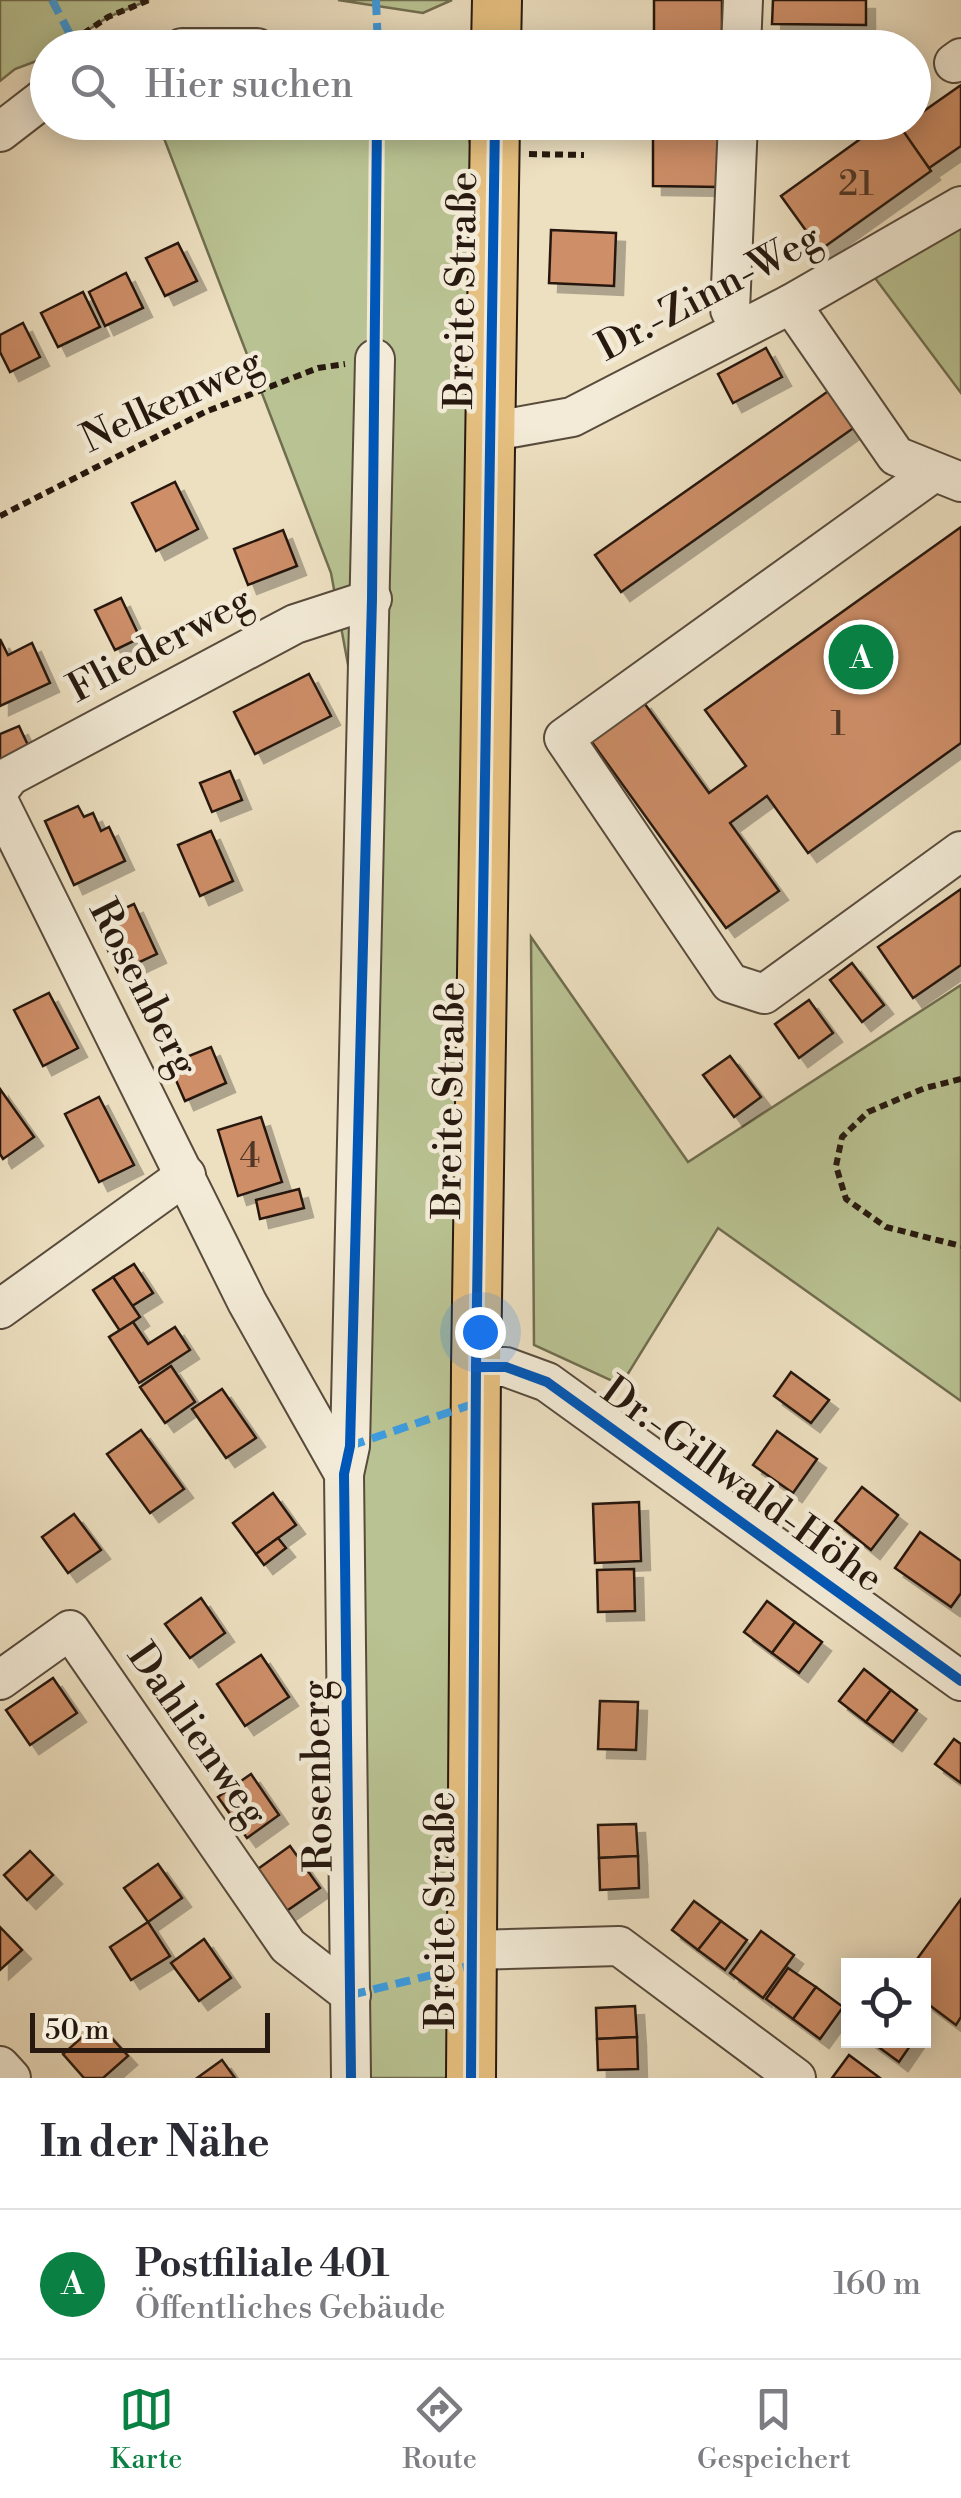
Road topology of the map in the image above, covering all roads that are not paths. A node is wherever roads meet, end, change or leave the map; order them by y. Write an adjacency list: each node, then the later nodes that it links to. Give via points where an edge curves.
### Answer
1 (497, 0): 3 (main road)
2 (742, 0): 4 (street)
3 (496, 30)
4 (741, 30)
5 (30, 109): 6 (street)
6 (0, 132)
7 (511, 140): 13 (main road, Breite Straße)
8 (737, 140): 11 (street, via 730,310)
9 (961, 206): 10 (street, Dr.-Zinn-Weg)
10 (791, 304): 11 (street, Dr.-Zinn-Weg); 14 (street, via 896,456)
11 (742, 329): 13 (street, Dr.-Zinn-Weg, via 572,417)
12 (376, 360): 15 (street)
13 (489, 432): 21 (main road, Breite Straße)
14 (948, 477): 18 (street, via 564,738 730,983 764,994)
15 (372, 599): 16 (street, Fliederweg, via 295,624 10,776); 22 (street, via 350,1446)
16 (0, 789)
17 (0, 804): 19 (street, Rosenberg)
18 (961, 851)
19 (186, 1175): 20 (street); 22 (street, Rosenberg, via 247,1302)
20 (0, 1309)
21 (476, 1366): 24 (street, Dr.-Gillwald-Höhe, via 506,1366 547,1382); 25 (main road, Breite Straße)
22 (344, 1474): 26 (street, Rosenberg)
23 (0, 1680): 26 (street, Dahlienweg, via 70,1630 288,1946)
24 (961, 1681)
25 (472, 1950): 30 (main road, Breite Straße); 31 (street, via 620,1946)
26 (351, 1995): 29 (street, Rosenberg)
27 (0, 2066): 28 (street)
28 (11, 2078)
29 (351, 2078)
30 (471, 2078)
31 (796, 2078)

